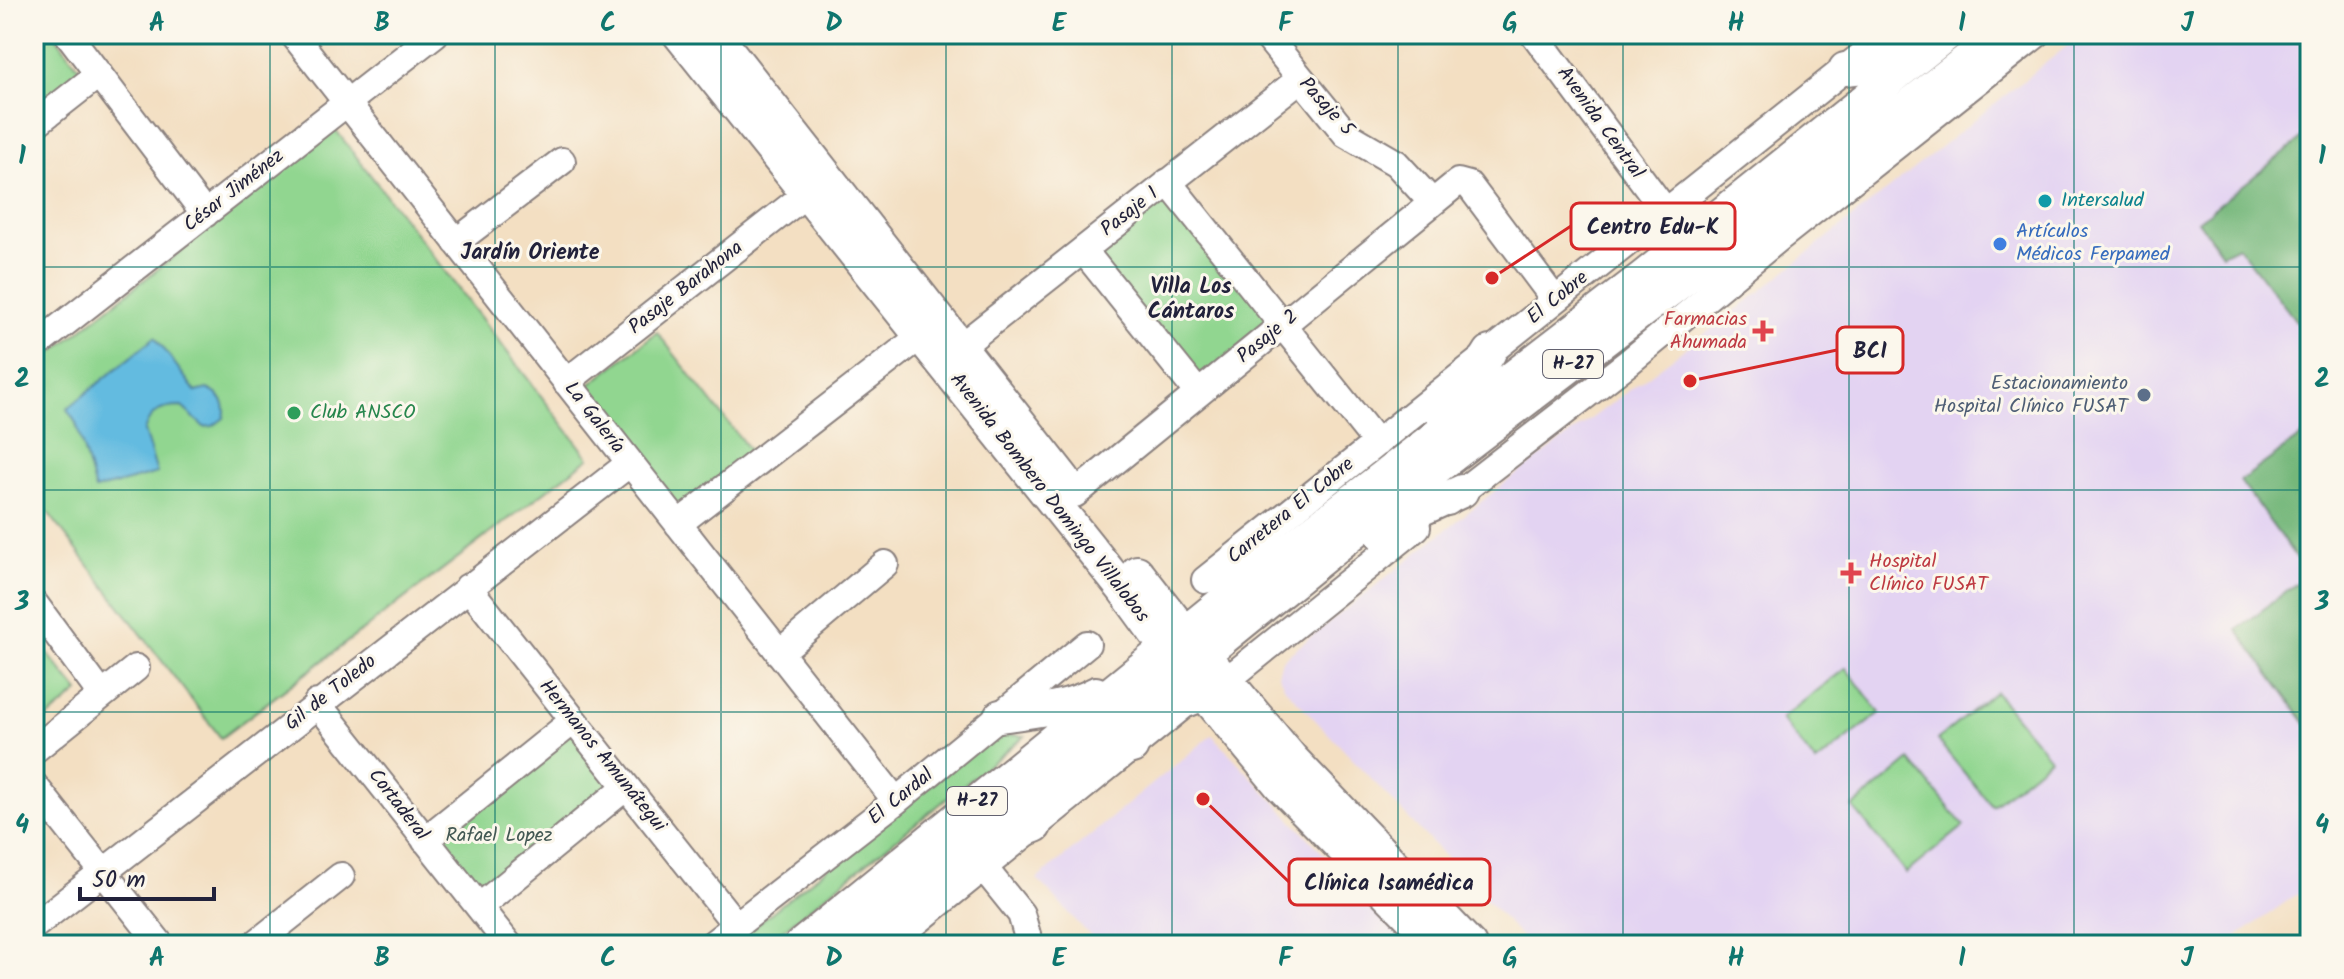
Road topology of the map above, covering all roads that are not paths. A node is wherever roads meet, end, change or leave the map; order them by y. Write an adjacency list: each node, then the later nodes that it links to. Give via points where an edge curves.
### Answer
1 (68, 34): 14 (street)
2 (293, 34): 16 (street, La Galería)
3 (435, 34): 16 (street, César Jiménez)
4 (679, 34): 20 (main road, Avenida Bombero Domingo Villalobos)
5 (715, 34): 32 (main road, Avenida Bombero Domingo Villalobos)
6 (1265, 34): 15 (street, Pasaje 5)
7 (1534, 34): 23 (street, Avenida Central)
8 (1889, 34): 13 (street, El Cobre)
9 (1918, 34): 13 (main road, via 1864,67)
10 (1947, 34): 21 (main road, H-27)
11 (2000, 34): 21 (main road, H-27)
12 (2037, 34): 21 (street)
13 (1845, 69): 23 (street, El Cobre)
14 (99, 74): 17 (street); 24 (street)
15 (1300, 79): 19 (street, Pasaje 1); 22 (street, Pasaje 5, via 1346,134 1396,163)
16 (347, 103): 24 (street, César Jiménez); 26 (street, La Galería)
17 (34, 125)
18 (562, 161): 26 (street)
19 (1168, 182): 27 (street, Pasaje 1); 29 (street)
20 (806, 194): 30 (main road, Avenida Bombero Domingo Villalobos); 34 (street, Pasaje Barahona)
21 (1786, 199): 25 (main road, H-27); 25 (street)
22 (1431, 201): 28 (street, Pasaje 2, via 1455,183 1469,185); 29 (street, Pasaje 2)
23 (1666, 212): 28 (street, El Cobre)
24 (205, 214): 31 (street, César Jiménez)
25 (1760, 219): 38 (street, via 1629,362); 40 (main road, H-27); 44 (main road, H-27)
26 (456, 242): 34 (street, La Galería)
27 (1083, 250): 32 (street, Pasaje 1); 35 (street)
28 (1555, 300): 33 (street, El Cobre)
29 (1282, 326): 35 (street, Pasaje 2); 36 (street)
30 (922, 335): 41 (street); 48 (main road, Avenida Bombero Domingo Villalobos, via 1123,589)
31 (36, 340)
32 (960, 347): 39 (main road, Avenida Bombero Domingo Villalobos)
33 (1490, 352): 36 (street, El Cobre); 40 (main road, via 1472,381 1363,480)
34 (566, 382): 37 (street, La Galería)
35 (1198, 393): 39 (street, Pasaje 2)
36 (1377, 443): 43 (street, Carretera El Cobre)
37 (630, 463): 41 (street, La Galería); 45 (street, Gil de Toledo)
38 (1462, 491): 44 (main road, via 1409,515 1332,571); 52 (street)
39 (1075, 494): 48 (main road, Avenida Bombero Domingo Villalobos)
40 (1347, 507): 48 (main road, H-27, via 1267,566)
41 (678, 524): 49 (street, La Galería)
42 (885, 564): 49 (street)
43 (1205, 580)
44 (1292, 582): 48 (main road, H-27)
45 (468, 587): 54 (street, Gil de Toledo); 56 (street, Hermanos Amunátegui)
46 (34, 603): 53 (street)
47 (1087, 644): 55 (street, El Cardal)
48 (1184, 652): 51 (main road, H-27); 52 (main road, Avenida Bombero Domingo Villalobos); 59 (main road, H-27)
49 (779, 653): 62 (street, La Galería)
50 (136, 668): 53 (street)
51 (1121, 682): 55 (main road, via 1078,702); 77 (main road, H-27)
52 (1217, 688): 57 (street, via 1184,705); 72 (main road, Avenida Bombero Domingo Villalobos, via 1314,783)
53 (101, 694): 58 (street)
54 (317, 703): 64 (street, Cortaderal); 66 (street, Gil de Toledo)
55 (1000, 716): 62 (street, El Cardal)
56 (573, 721): 61 (street, Hermanos Amunátegui); 64 (street)
57 (1132, 747): 59 (main road, via 1089,757); 63 (street)
58 (34, 750)
59 (1059, 772): 67 (main road, H-27)
60 (34, 785): 66 (street)
61 (626, 787): 69 (street); 70 (street, Hermanos Amunátegui)
62 (896, 801): 70 (street, El Cardal)
63 (1035, 826): 65 (street); 67 (main road, via 994,840)
64 (425, 840): 69 (street, Cortaderal)
65 (984, 868): 80 (street); 81 (street, via 1021,914)
66 (104, 872): 71 (street, Gil de Toledo); 73 (street)
67 (935, 873): 78 (main road, H-27); 79 (main road)
68 (341, 876): 74 (street)
69 (479, 907): 75 (street, Cortaderal)
70 (736, 925): 76 (street, El Cardal)
71 (34, 926)
72 (1454, 942)
73 (161, 945)
74 (254, 945)
75 (509, 945)
76 (711, 945)
77 (801, 945)
78 (845, 945)
79 (876, 945)
80 (888, 945)
81 (1030, 945)

